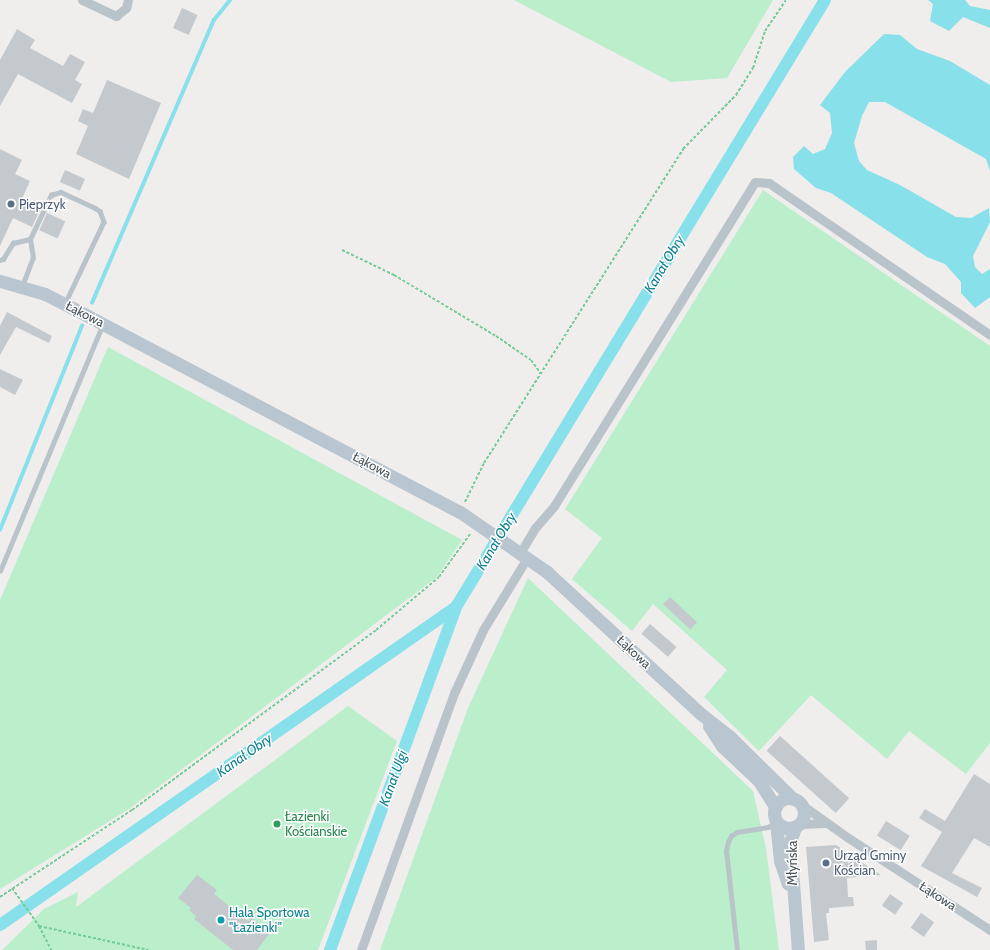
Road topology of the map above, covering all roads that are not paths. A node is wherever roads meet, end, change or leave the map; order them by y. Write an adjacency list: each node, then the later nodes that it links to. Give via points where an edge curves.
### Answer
1 (82, 0): 2 (street, via 116,16 126,8)
2 (128, 0)
3 (30, 239): 4 (lane, via 13,243); 6 (lane, via 34,258); 7 (lane, via 51,195 61,192 100,211 104,222)
4 (0, 260)
5 (1, 284): 6 (street, Łąkowa)
6 (21, 287): 7 (street, Łąkowa)
7 (65, 304): 8 (street, Łąkowa)
8 (104, 323): 10 (street, Łąkowa, via 460,512); 11 (lane)
9 (990, 335): 10 (street, via 769,183 755,182 554,506 535,528)
10 (521, 554): 12 (street, Łąkowa, via 558,582); 20 (street, via 455,691)
11 (0, 571)
12 (701, 714): 13 (street, Łąkowa, via 730,737); 14 (street, Łąkowa, via 722,746 760,781)
13 (797, 802): 14 (street, via 783,799); 16 (street, Łąkowa); 17 (street, via 804,815)
14 (775, 806): 15 (street)
15 (776, 822): 17 (street, via 785,828); 18 (street, Młyńska, via 780,861); 21 (lane, via 768,827 737,832 728,842 726,850)
16 (825, 823): 17 (street); 19 (street, Łąkowa)
17 (797, 826): 18 (street, Młyńska, via 790,842)
18 (792, 900): 22 (street, Młyńska)
19 (990, 930)
20 (360, 950)
21 (737, 950)
22 (798, 950)

